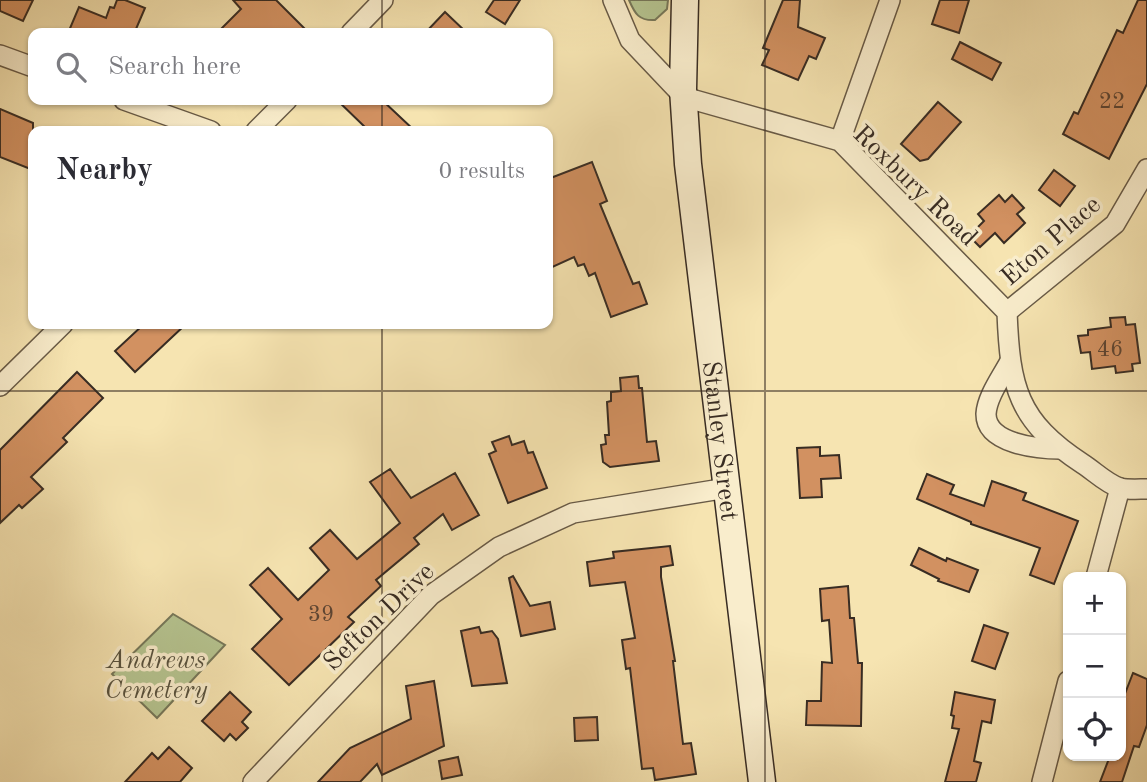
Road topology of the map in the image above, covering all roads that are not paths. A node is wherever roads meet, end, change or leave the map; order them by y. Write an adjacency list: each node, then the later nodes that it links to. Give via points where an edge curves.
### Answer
1 (383, 0): 5 (street)
2 (613, 0): 8 (street, via 630,40)
3 (685, 0): 8 (main road, Stanley Street)
4 (890, 0): 13 (street)
5 (356, 28)
6 (0, 55): 7 (street)
7 (28, 65)
8 (684, 97): 13 (street, Roxbury Road); 20 (main road, Stanley Street)
9 (138, 105): 11 (street)
10 (281, 105): 12 (street)
11 (197, 126)
12 (261, 126)
13 (840, 141): 15 (street, Roxbury Road)
14 (1147, 169): 15 (street, Eton Place, via 1115,224)
15 (1007, 312): 17 (street)
16 (58, 329): 18 (street)
17 (1009, 363): 19 (street, via 1019,396 1035,425); 19 (street, via 986,412 990,428 1038,449)
18 (0, 386)
19 (1060, 449): 21 (street)
20 (727, 488): 25 (street, Sefton Drive, via 573,513 499,547 430,595); 26 (main road, Stanley Street)
21 (1119, 488): 22 (street); 23 (street)
22 (1147, 489)
23 (1097, 572)
24 (1064, 698): 27 (street)
25 (253, 782)
26 (762, 782)
27 (1042, 782)

